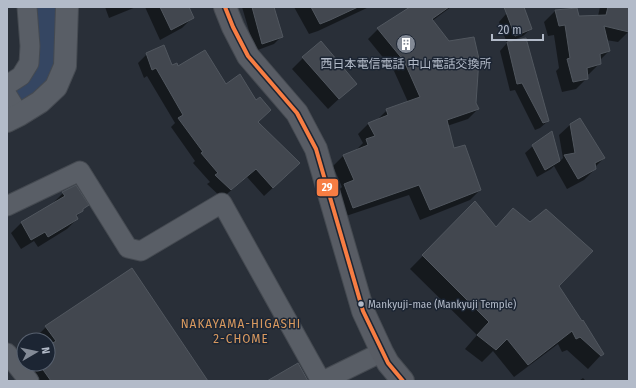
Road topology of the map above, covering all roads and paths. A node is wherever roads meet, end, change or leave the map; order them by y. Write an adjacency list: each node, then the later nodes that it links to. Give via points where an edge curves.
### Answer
1 (27, 7): 4 (street, via 29,63 21,76)
2 (67, 7): 5 (street, via 65,66 56,87 40,102)
3 (225, 7): 7 (main road, via 248,56 297,113 316,149 363,311)
4 (7, 86)
5 (12, 110)
6 (7, 206): 10 (street, via 80,171 128,248 141,251 222,203)
7 (382, 352): 10 (street); 11 (main road)
8 (7, 353): 9 (street)
9 (29, 381)
10 (322, 381)
11 (403, 381)

